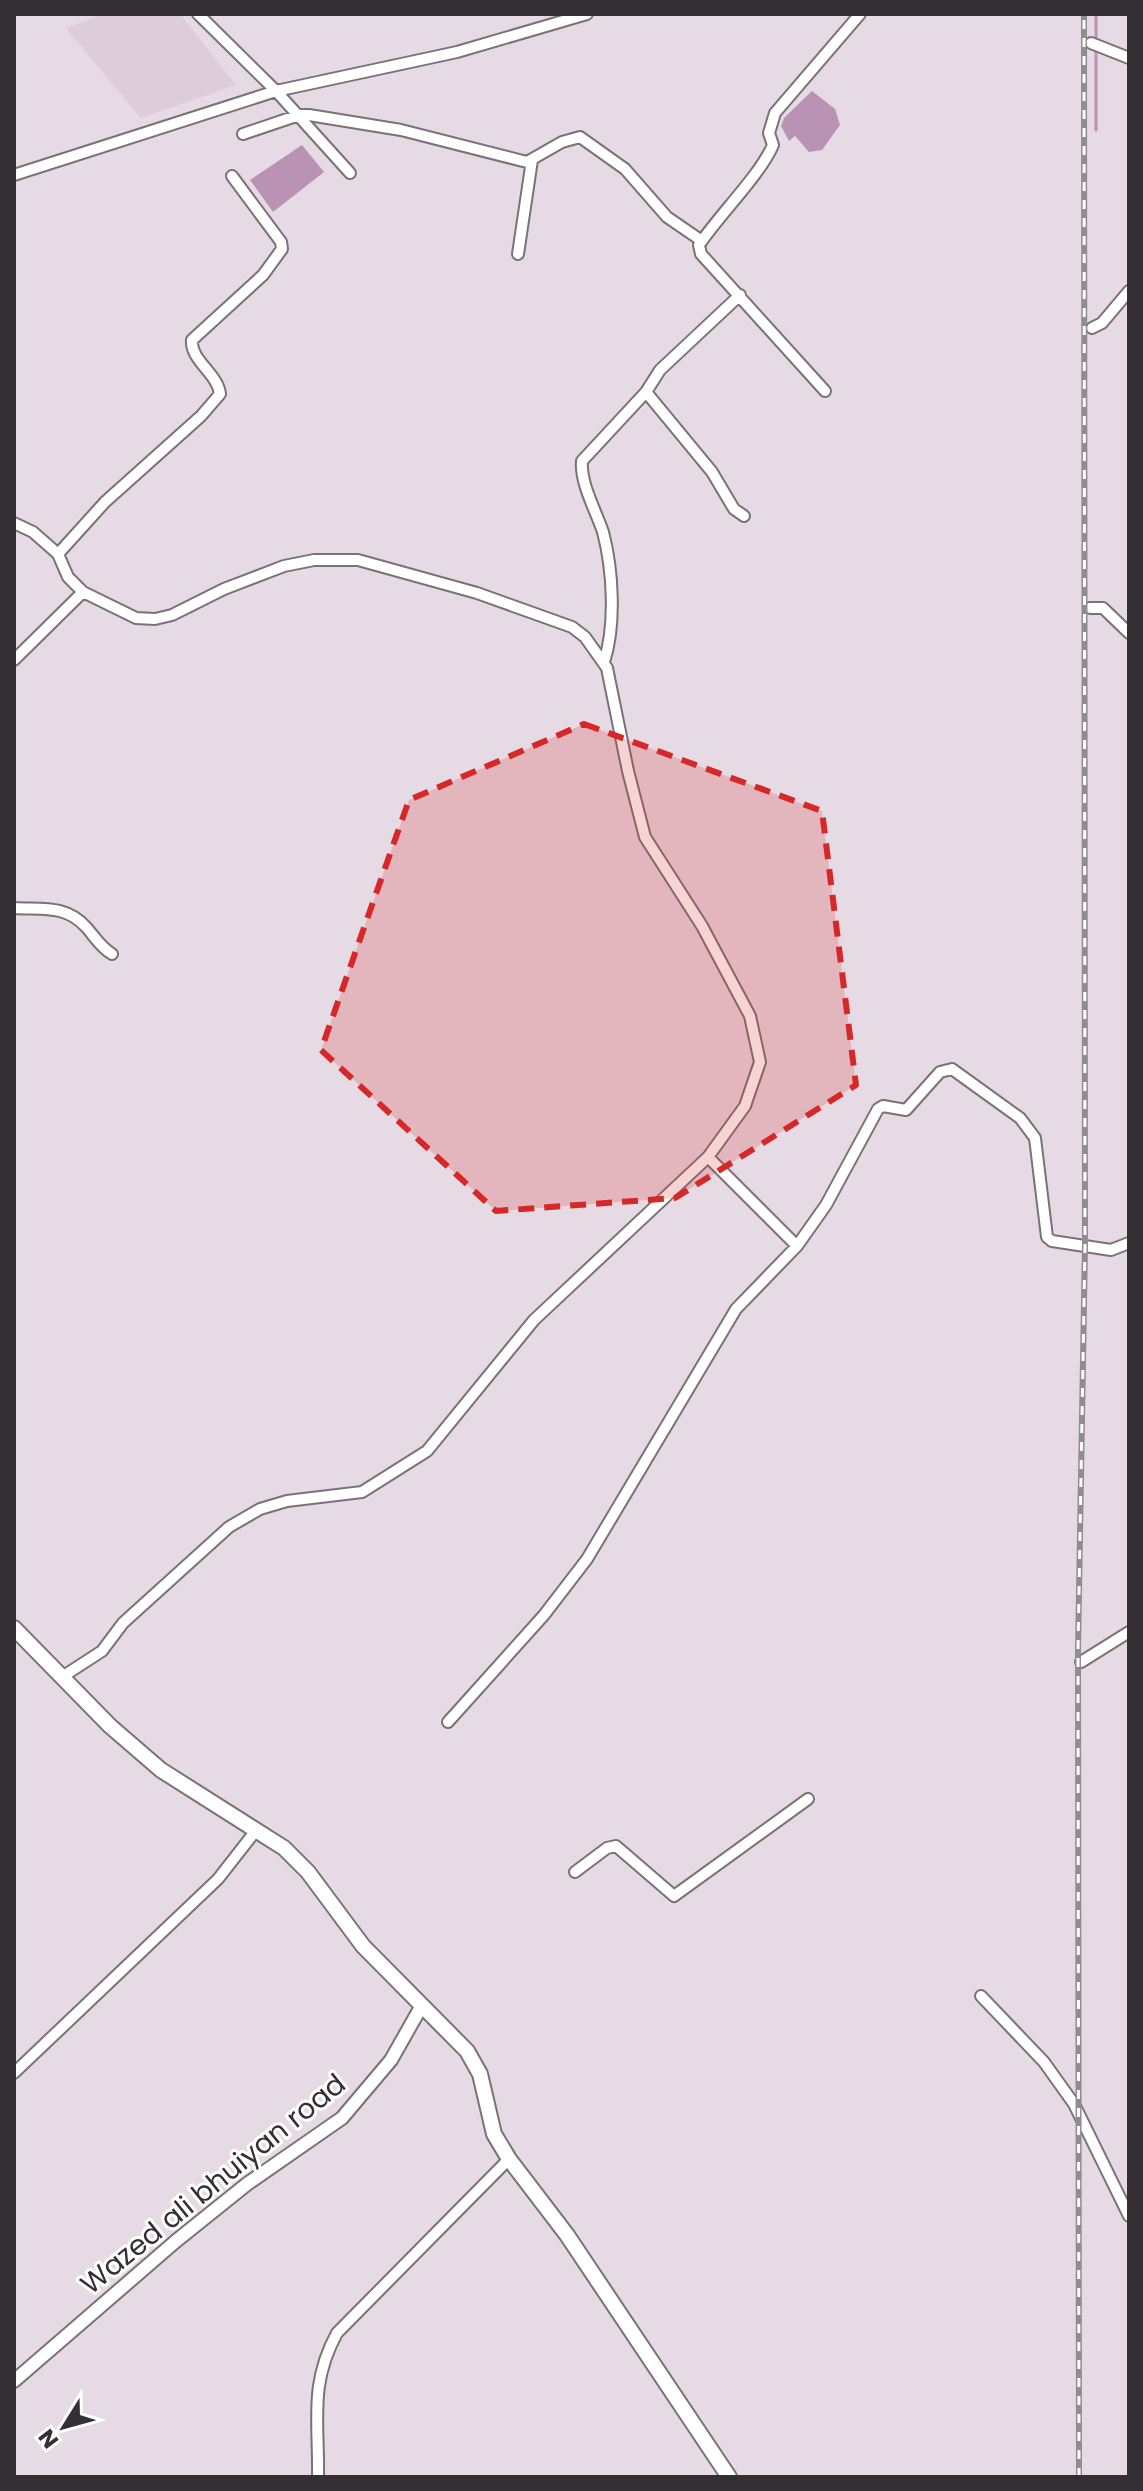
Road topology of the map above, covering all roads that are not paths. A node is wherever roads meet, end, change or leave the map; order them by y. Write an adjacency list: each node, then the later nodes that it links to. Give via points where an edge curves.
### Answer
1 (198, 14): 6 (street)
2 (587, 14): 6 (street, via 457,52)
3 (860, 14): 13 (street, via 775,113 767,159)
4 (1091, 43): 5 (street)
5 (1129, 58)
6 (276, 91): 7 (street); 11 (street)
7 (299, 115): 8 (street); 9 (street, via 401,130); 10 (street)
8 (243, 134)
9 (532, 160): 13 (street, via 580,137 625,169 667,217); 14 (street)
10 (350, 173)
11 (14, 175)
12 (232, 176): 22 (street, via 282,249 263,275 192,340 192,350 220,394)
13 (702, 241): 16 (street, via 701,254)
14 (518, 254)
15 (1129, 291): 17 (street)
16 (740, 295): 18 (street); 19 (street, via 660,370)
17 (1092, 328)
18 (825, 391)
19 (646, 392): 20 (street); 27 (street, via 581,465 604,536 611,642)
20 (744, 516)
21 (14, 523): 22 (street)
22 (58, 554): 23 (street, via 68,577)
23 (83, 592): 26 (street); 27 (street, via 136,618 155,619 284,566 358,560 477,593 572,627)
24 (1090, 608): 25 (street, via 1103,608)
25 (1129, 633)
26 (14, 660)
27 (604, 662): 30 (street, via 645,837 702,926 750,1016 757,1042 760,1062 745,1106)
28 (14, 908): 29 (street, via 58,909 77,919)
29 (112, 954)
30 (708, 1157): 32 (street); 36 (street, via 534,1320 427,1451 362,1492 287,1501 229,1527 123,1623 102,1651)
31 (1129, 1243): 32 (street, via 1111,1250 1052,1241 1045,1228 1038,1150 1028,1126 967,1079 945,1069 906,1110 878,1109 826,1205)
32 (797, 1246): 37 (street, via 736,1309 587,1559)
33 (14, 1628): 36 (main road)
34 (1129, 1632): 35 (street)
35 (1081, 1662)
36 (62, 1677): 39 (main road, via 161,1770)
37 (448, 1722)
38 (808, 1799): 40 (street, via 674,1896 616,1846)
39 (257, 1829): 42 (main road, via 308,1872 363,1946); 43 (street, via 218,1879)
40 (575, 1872)
41 (981, 1996): 45 (street, via 1044,2062 1074,2104)
42 (421, 2007): 44 (main road, via 476,2062 494,2134); 46 (street, Wazed ali bhuiyan road, via 391,2060 342,2118 247,2184)
43 (14, 2073)
44 (509, 2159): 47 (street, via 337,2333 316,2383); 48 (main road, via 567,2235)
45 (1129, 2216)
46 (14, 2381)
47 (318, 2477)
48 (729, 2477)

